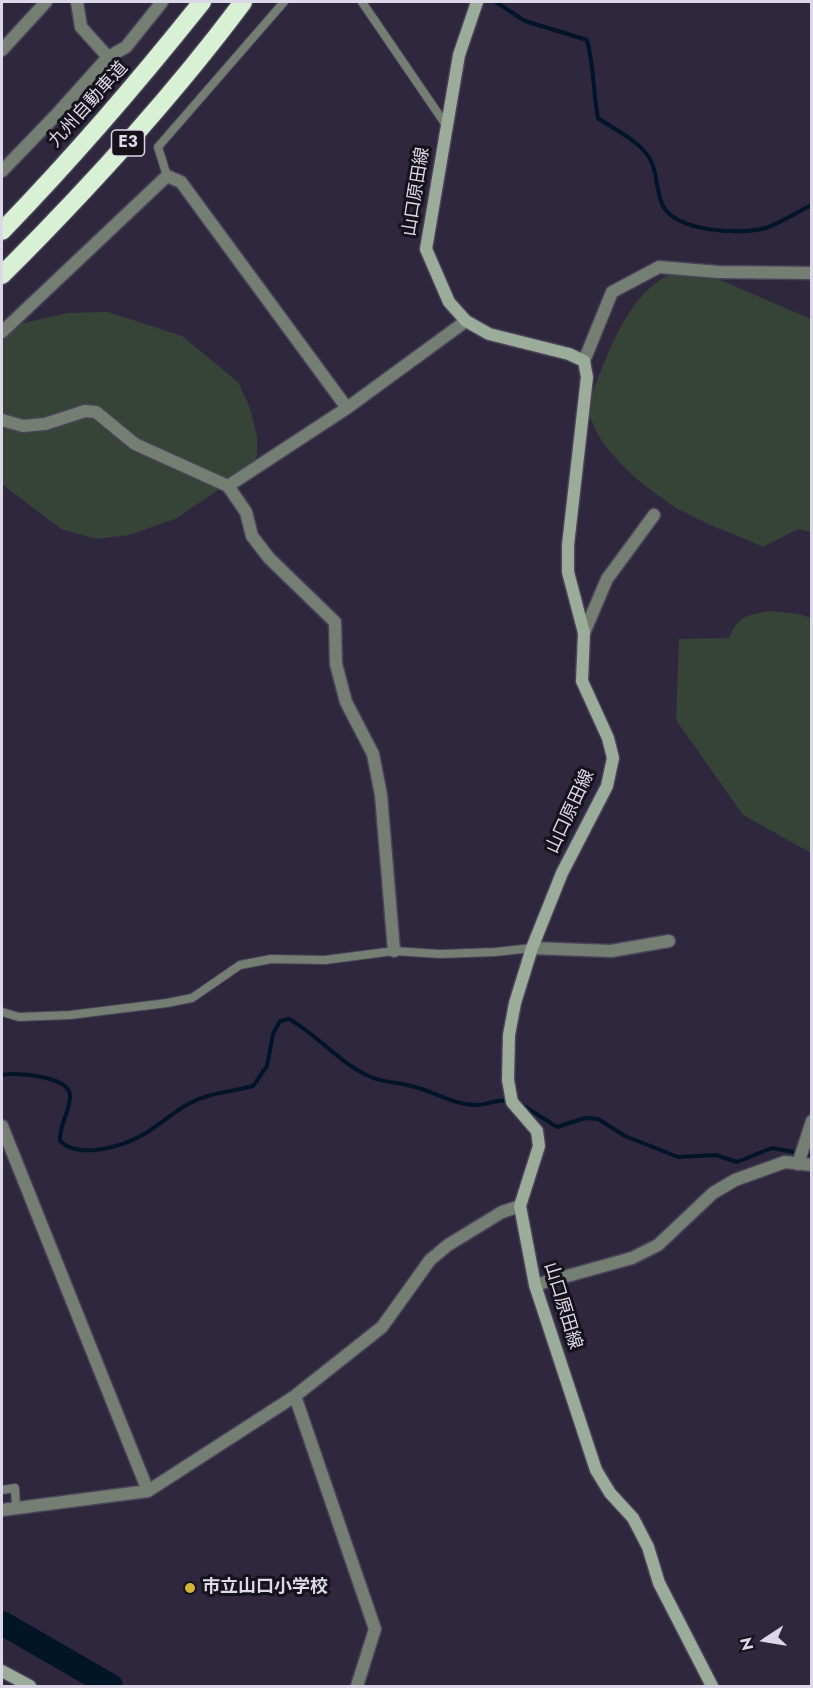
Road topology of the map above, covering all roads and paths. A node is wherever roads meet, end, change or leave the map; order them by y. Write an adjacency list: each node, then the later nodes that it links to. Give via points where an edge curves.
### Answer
1 (46, 2): 9 (street)
2 (77, 2): 10 (street, via 81,27)
3 (162, 2): 10 (street, via 126,47)
4 (202, 2): 14 (highway, 九州自動車道 / E3, via 138,82)
5 (243, 2): 16 (highway, E3, via 166,101)
6 (284, 2): 13 (lane, via 158,147)
7 (362, 2): 11 (lane)
8 (477, 2): 11 (main road, 山口原田線, via 459,55)
9 (2, 50)
10 (108, 57): 12 (street)
11 (446, 125): 17 (main road, 山口原田線, via 426,249 449,302)
12 (2, 171)
13 (167, 176): 18 (street); 20 (street, via 181,182)
14 (2, 231)
15 (812, 273): 19 (street, via 658,267 612,292)
16 (2, 275)
17 (466, 321): 19 (main road, 山口原田線, via 489,334); 20 (street)
18 (2, 332)
19 (584, 361): 24 (main road, 山口原田線, via 587,377 568,545 570,580)
20 (347, 408): 22 (street)
21 (2, 420): 22 (street, via 23,426 45,424 84,411 96,412 135,444)
22 (228, 486): 27 (street, via 246,512 252,536 269,558 335,622 336,664 344,693 373,754 381,795)
23 (654, 515): 24 (street, via 607,579)
24 (584, 633): 26 (main road, 山口原田線, via 582,681 613,758 607,786 562,873)
25 (669, 941): 26 (street, via 611,951)
26 (532, 948): 27 (lane, via 440,954); 33 (main road, 山口原田線, via 509,1035 508,1080 512,1102 537,1131 539,1146)
27 (394, 951): 28 (lane, via 325,960 271,959 240,965 192,998 167,1003 70,1015 19,1017)
28 (2, 1012)
29 (812, 1121): 31 (street)
30 (2, 1126): 37 (street)
31 (798, 1164): 32 (street); 34 (street, via 785,1162 735,1180 713,1194 658,1245 632,1258)
32 (812, 1165)
33 (520, 1206): 34 (main road, 山口原田線); 35 (street, via 502,1212 430,1260 382,1327)
34 (535, 1285): 43 (main road, 山口原田線, via 596,1470 633,1518 648,1547 659,1583)
35 (295, 1396): 37 (street); 42 (street, via 375,1629)
36 (2, 1491): 38 (lane, via 15,1488)
37 (148, 1491): 38 (street)
38 (16, 1508): 39 (street)
39 (2, 1510)
40 (2, 1671): 41 (main road)
41 (30, 1686)
42 (357, 1686)
43 (712, 1686)

